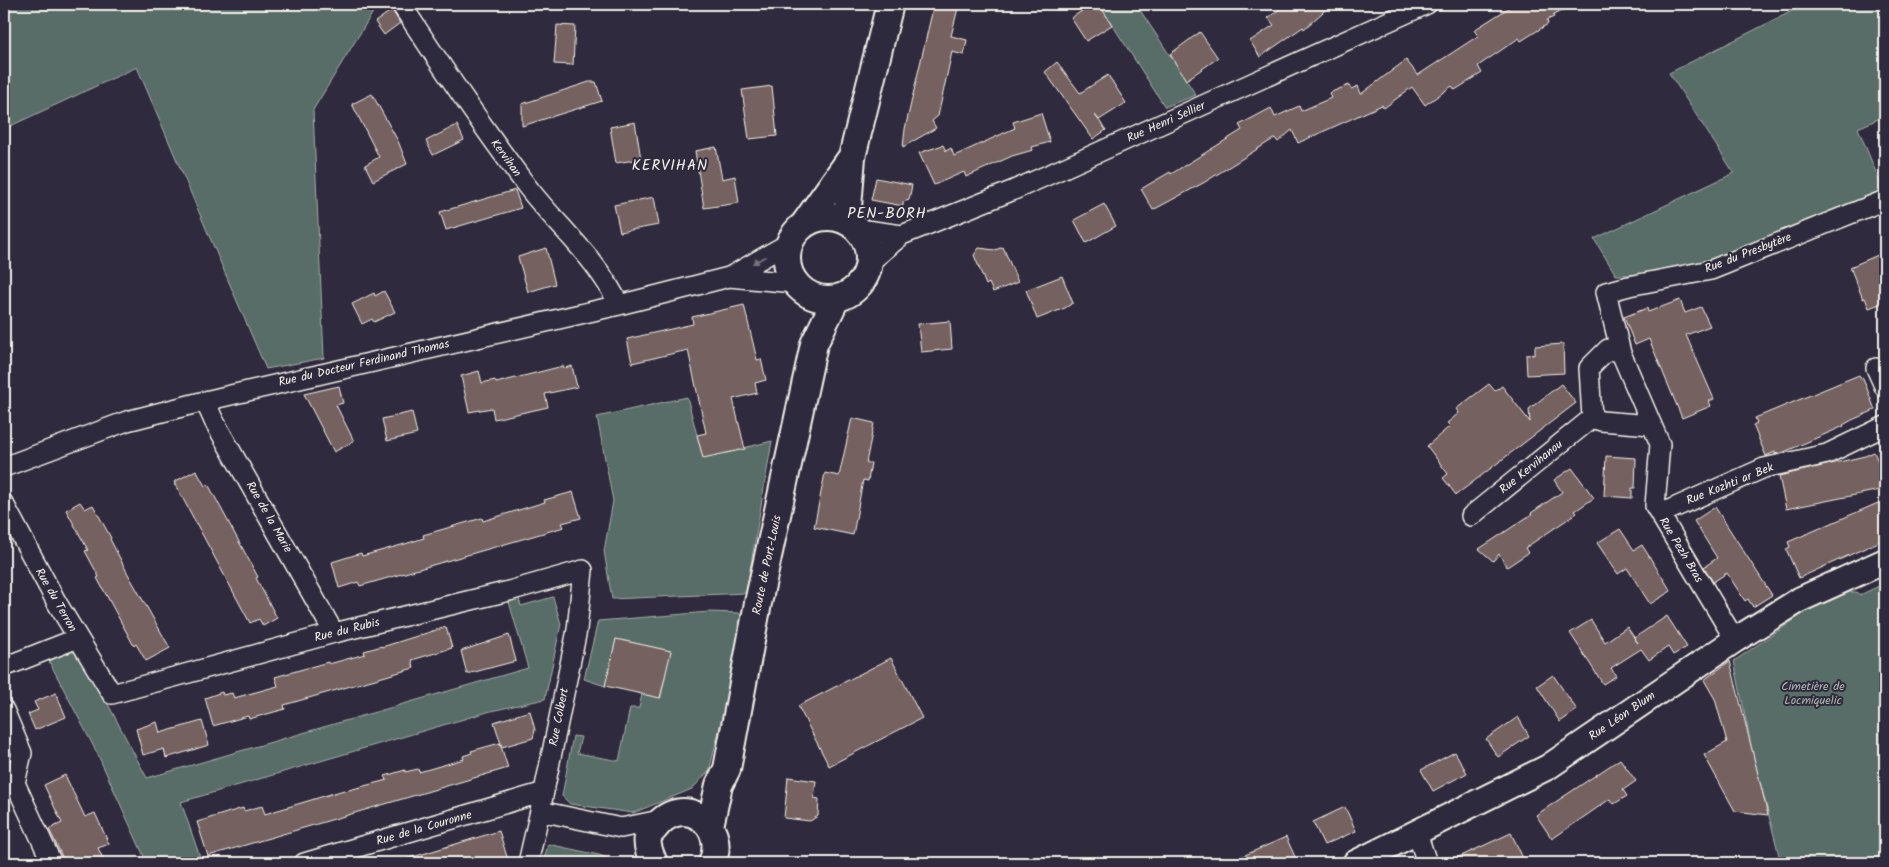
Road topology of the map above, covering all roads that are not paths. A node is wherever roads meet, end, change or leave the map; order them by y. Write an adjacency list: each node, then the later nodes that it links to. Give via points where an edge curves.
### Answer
1 (401, 4): 14 (street, Kervihan, via 466,104 527,187 605,280)
2 (890, 4): 4 (main road)
3 (1427, 4): 8 (street, Rue Henri Sellier, via 1014,190)
4 (852, 157): 6 (main road); 7 (main road)
5 (1885, 200): 12 (street, Rue du Presbytère, via 1711,270)
6 (853, 225): 7 (main road, via 828,216 814,218); 8 (street, Rue Henri Sellier); 9 (main road, via 868,242)
7 (797, 233): 10 (street, Rue du Docteur Ferdinand Thomas, one-way to 10); 11 (main road, via 786,262)
8 (902, 235): 9 (street, Rue Henri Sellier)
9 (870, 262): 13 (main road, via 863,282)
10 (729, 277): 11 (street, Rue du Docteur Ferdinand Thomas); 14 (street, Rue du Docteur Ferdinand Thomas)
11 (798, 287): 13 (main road, via 817,298); 15 (main road)
12 (1606, 292): 16 (street, Rue Pezh Bras)
13 (836, 300): 15 (main road)
14 (619, 305): 19 (street, Rue du Docteur Ferdinand Thomas)
15 (814, 344): 37 (main road, Route de Port-Louis, via 758,603 727,769)
16 (1620, 353): 20 (street, via 1608,350 1589,368); 21 (street, Rue Pezh Bras)
17 (1876, 368): 18 (street)
18 (1885, 388)
19 (205, 401): 23 (street, Rue du Docteur Ferdinand Thomas, via 127,421); 29 (street, Rue de la Marie)
20 (1592, 418): 21 (street); 26 (street, Rue Kervihanou)
21 (1651, 425): 25 (street, Rue Pezh Bras, via 1660,444 1655,506)
22 (1885, 426): 25 (street, Rue Kozhti ar Bek, via 1828,454 1764,468)
23 (4, 467)
24 (4, 504): 30 (street, Rue du Terron)
25 (1660, 514): 31 (street, Rue Pezh Bras)
26 (1471, 516)
27 (1885, 561): 31 (street, Rue Léon Blum, via 1801,599)
28 (583, 570): 29 (street, Rue du Rubis); 35 (street, Rue Colbert, via 577,630)
29 (334, 633): 33 (street, Rue du Rubis)
30 (78, 638): 32 (street); 33 (street, Rue du Terron)
31 (1735, 640): 40 (street, Rue Léon Blum, via 1548,767)
32 (4, 667)
33 (112, 694)
34 (4, 710): 42 (street, via 22,752 16,783)
35 (544, 792): 36 (street, Rue Colbert); 43 (street, Rue de la Couronne)
36 (540, 811): 39 (street); 44 (street, Rue Colbert)
37 (700, 819): 38 (main road, via 674,813); 45 (main road, via 716,839)
38 (660, 820): 39 (street); 41 (main road, via 648,837)
39 (621, 828): 41 (street)
40 (1418, 833): 46 (street, Rue Léon Blum); 47 (street)
41 (651, 858)
42 (52, 863)
43 (304, 863)
44 (528, 863)
45 (712, 863)
46 (1355, 863)
47 (1427, 863)

